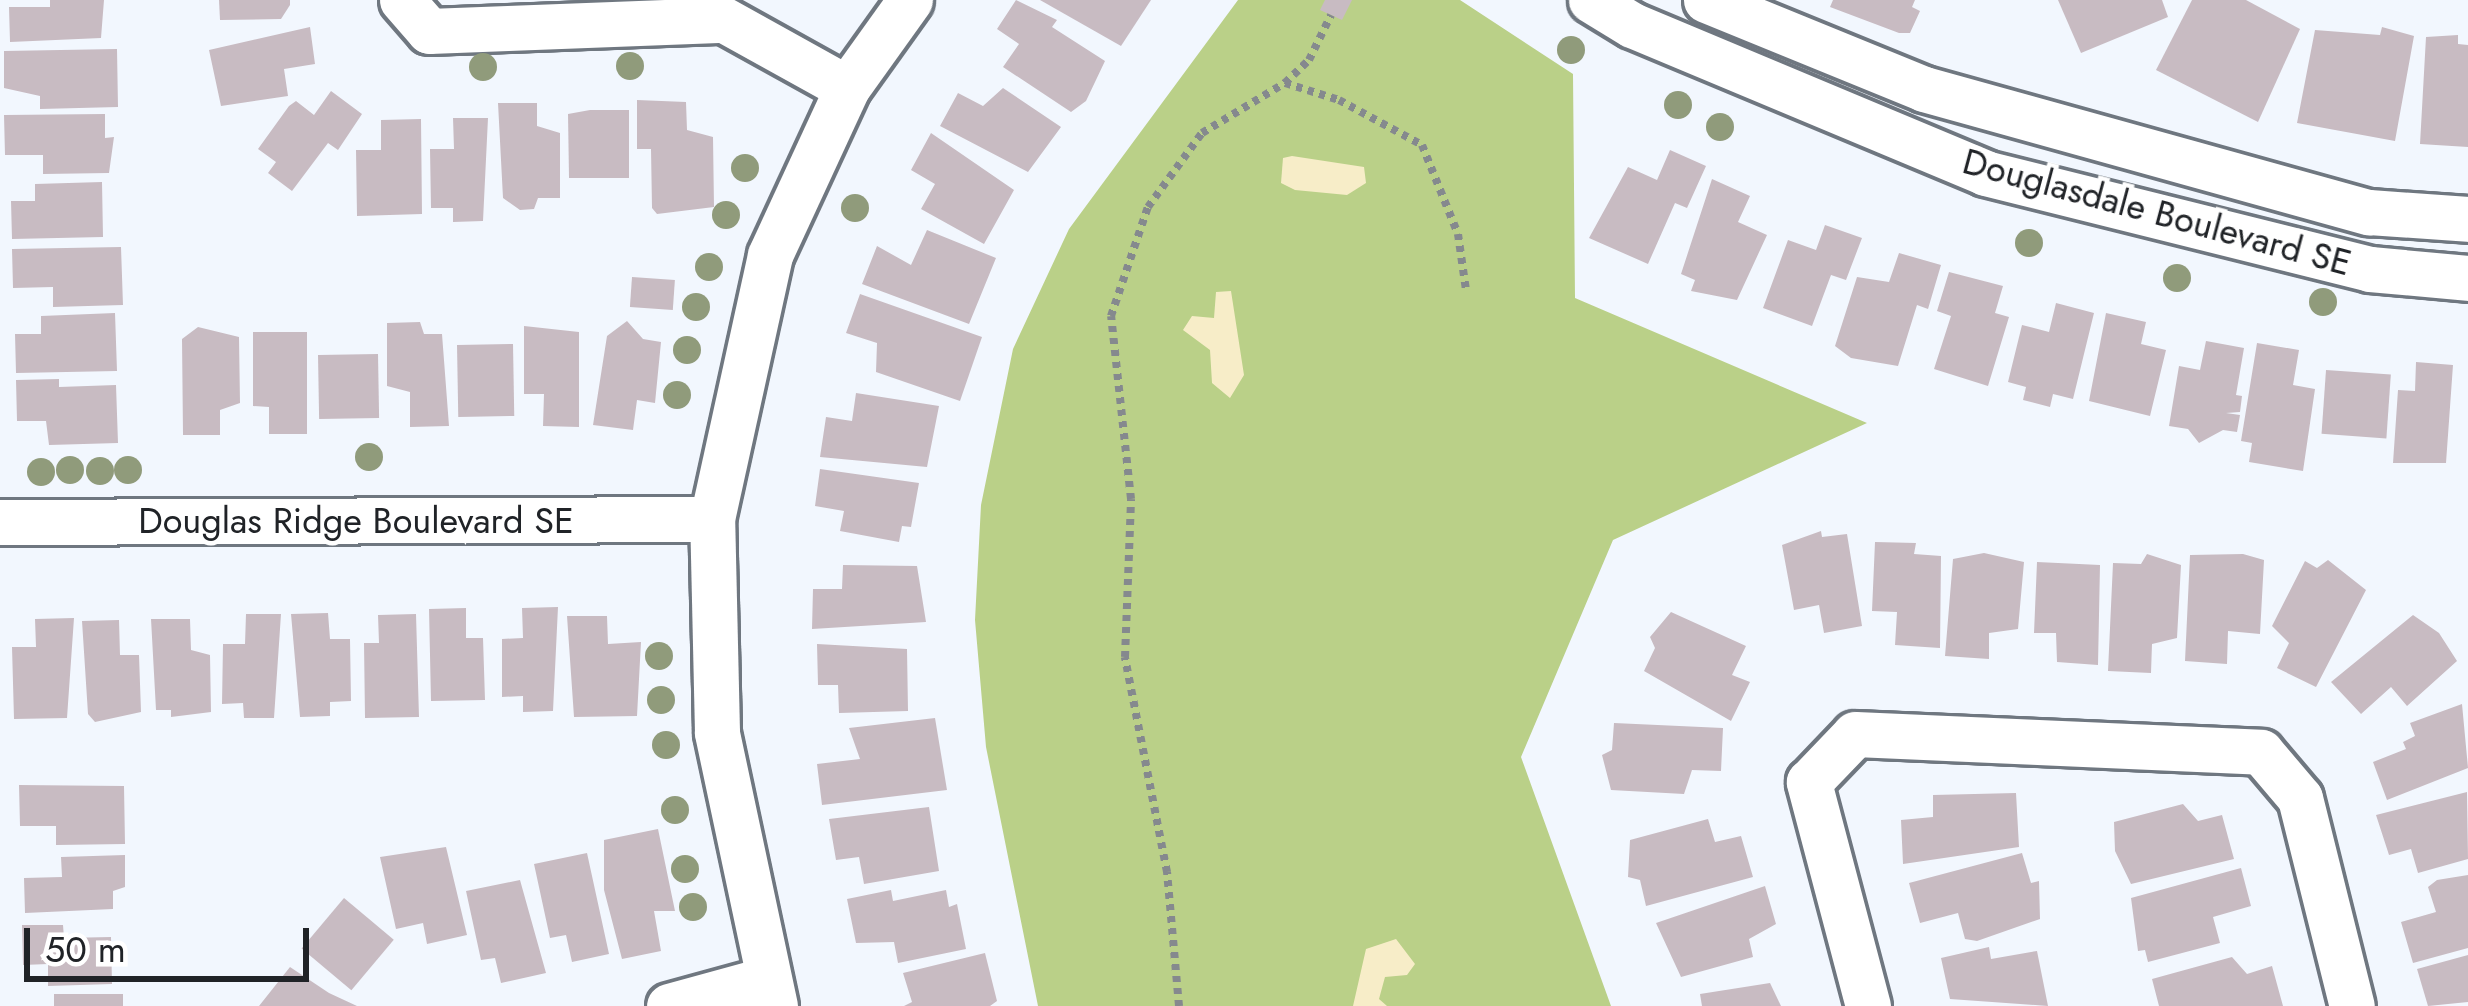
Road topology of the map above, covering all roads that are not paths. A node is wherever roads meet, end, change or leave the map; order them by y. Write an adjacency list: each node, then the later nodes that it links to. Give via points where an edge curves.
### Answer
1 (402, 0): 5 (street, via 429,31)
2 (910, 0): 7 (street)
3 (1591, 0): 6 (street, Douglasdale Boulevard SE)
4 (1711, 1): 6 (street); 8 (street, Douglasdale Boulevard SE, via 1924,89 2368,212)
5 (704, 10): 7 (street)
6 (1691, 50): 9 (street, Douglasdale Boulevard SE, via 1985,172 2370,268)
7 (848, 88): 10 (street, via 770,255)
8 (2468, 219)
9 (2468, 278)
10 (712, 520): 11 (street, Douglas Ridge Boulevard SE); 12 (street, via 717,732)
11 (0, 522)
12 (772, 992): 13 (street)
13 (669, 1006)
14 (1868, 1006): 15 (street, via 1809,782 1855,734 2261,752 2300,798)
15 (2352, 1006)

